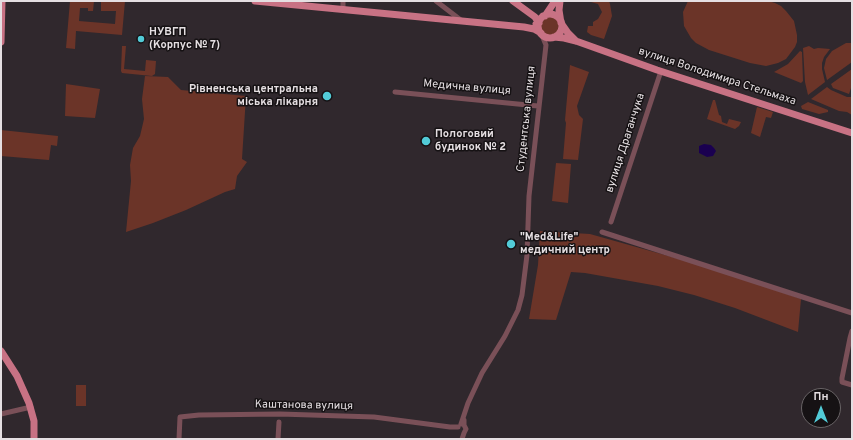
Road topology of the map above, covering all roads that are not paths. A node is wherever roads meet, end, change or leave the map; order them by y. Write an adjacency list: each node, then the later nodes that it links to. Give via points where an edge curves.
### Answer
1 (2, 1): 18 (main road)
2 (255, 1): 8 (main road)
3 (343, 1): 8 (street)
4 (436, 1): 11 (street)
5 (513, 1): 9 (main road)
6 (555, 1): 10 (main road)
7 (560, 1): 13 (main road)
8 (343, 10): 11 (main road)
9 (529, 12): 10 (main road); 12 (main road)
10 (545, 16): 12 (main road); 13 (main road, via 555,16)
11 (462, 21): 14 (main road)
12 (539, 23): 14 (main road); 15 (main road)
13 (561, 23): 16 (main road, via 560,33); 17 (main road, вулиця Володимира Стельмаха)
14 (524, 27): 15 (main road)
15 (541, 33): 16 (main road, via 545,37); 19 (street)
16 (554, 38): 17 (main road, вулиця Володимира Стельмаха); 19 (street)
17 (576, 41): 20 (main road, вулиця Володимира Стельмаха)
18 (1, 42)
19 (546, 45): 22 (street, Студентська вулиця)
20 (661, 71): 23 (main road, вулиця Володимира Стельмаха); 24 (street, вулиця Драганчука)
21 (395, 92): 22 (street, Медична вулиця)
22 (538, 106): 33 (street, Студентська вулиця, via 522,295 518,310 468,403)
23 (852, 133)
24 (611, 222)
25 (602, 232): 26 (street)
26 (852, 313)
27 (852, 331): 29 (street, via 842,378 842,382)
28 (1, 351): 30 (main road)
29 (852, 385)
30 (31, 407): 31 (street); 34 (main road)
31 (1, 414)
32 (279, 422): 36 (street)
33 (461, 429): 35 (street, Каштанова вулиця, via 374,417 199,415 180,417); 37 (street)
34 (34, 439)
35 (179, 439)
36 (278, 439)
37 (462, 439)

